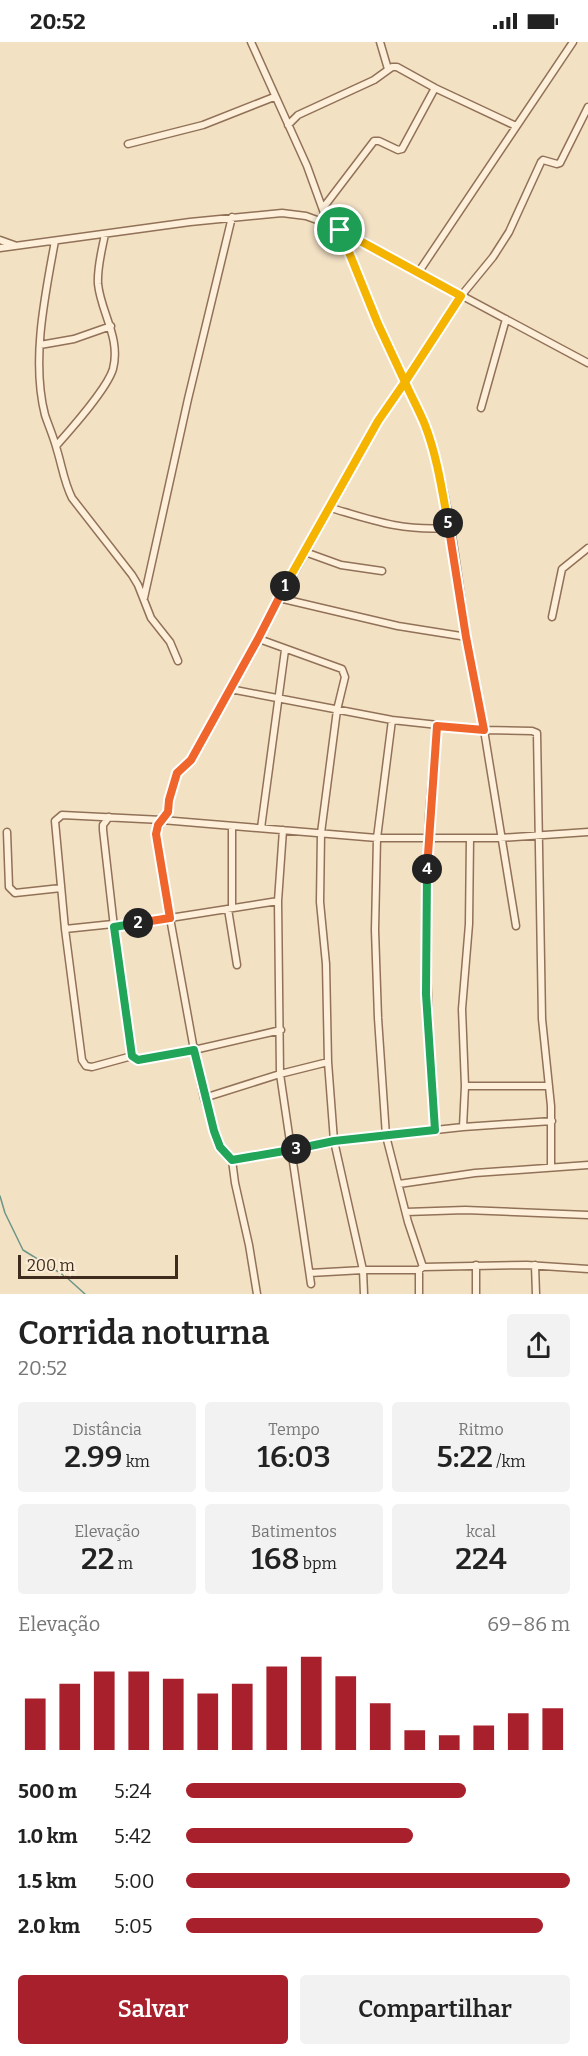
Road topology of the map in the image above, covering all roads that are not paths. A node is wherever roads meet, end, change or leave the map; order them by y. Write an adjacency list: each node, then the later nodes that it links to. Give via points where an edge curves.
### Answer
1 (251, 42): 6 (street)
2 (380, 42): 4 (street)
3 (573, 42): 9 (street)
4 (388, 69): 5 (street, via 401,68); 8 (street, via 374,80 298,115)
5 (435, 88): 9 (street); 11 (street, via 402,148 374,141)
6 (274, 97): 8 (street); 10 (street, via 202,125)
7 (588, 107): 21 (street, via 560,163 541,162 509,232)
8 (288, 125): 11 (street)
9 (516, 126): 20 (street)
10 (128, 144)
11 (323, 208): 13 (street)
12 (232, 217): 13 (street, via 282,213); 15 (street); 34 (street)
13 (328, 224): 14 (street)
14 (340, 230): 20 (street); 26 (street)
15 (105, 234): 17 (street); 23 (street, via 98,284)
16 (0, 240): 18 (street)
17 (55, 241): 18 (street); 24 (street)
18 (18, 246): 19 (street)
19 (0, 248)
20 (418, 273): 21 (street)
21 (461, 296): 22 (street); 26 (street)
22 (506, 320): 25 (street); 27 (street)
23 (111, 326): 24 (street); 28 (street, via 114,357 108,380)
24 (40, 345): 28 (street, via 45,415)
25 (588, 363)
26 (405, 382): 29 (street, via 378,421); 30 (street, via 439,470)
27 (481, 408)
28 (57, 446): 34 (street, via 72,498 132,575)
29 (331, 508): 30 (street, via 388,526); 32 (street)
30 (449, 528): 37 (street)
31 (588, 548): 36 (street, via 562,569)
32 (305, 552): 33 (street, via 341,565); 35 (street)
33 (382, 572)
34 (144, 598): 40 (street, via 151,618 171,642)
35 (279, 598): 37 (street, via 398,626); 38 (street)
36 (552, 617)
37 (466, 637): 46 (street)
38 (258, 639): 39 (street); 41 (street)
39 (285, 650): 42 (street); 43 (street, via 342,669 345,677)
40 (178, 661)
41 (230, 689): 42 (street); 48 (street, via 191,760 177,773 169,809)
42 (280, 700): 43 (street); 50 (street)
43 (337, 710): 44 (street); 54 (street)
44 (392, 720): 45 (street); 56 (street)
45 (437, 726): 46 (street); 57 (street)
46 (484, 730): 55 (street, via 537,733); 59 (street)
47 (109, 817): 48 (street); 60 (street, via 57,817 54,824); 64 (street, via 103,830)
48 (162, 820): 49 (street); 63 (street, via 156,834)
49 (232, 826): 50 (street); 62 (street)
50 (261, 828): 51 (street)
51 (284, 830): 54 (street); 61 (street)
52 (7, 832): 60 (street, via 12,891)
53 (588, 832): 55 (street)
54 (321, 833): 56 (street); 71 (street)
55 (540, 836): 59 (street); 74 (street, via 542,1020)
56 (377, 838): 57 (street); 79 (street, via 375,941)
57 (428, 838): 58 (street); 78 (street, via 426,994)
58 (470, 838): 59 (street); 73 (street, via 462,1010)
59 (501, 838): 65 (street)
60 (61, 888): 66 (street)
61 (278, 901): 62 (street); 68 (street)
62 (230, 909): 63 (street); 67 (street)
63 (170, 918): 64 (street); 69 (street)
64 (113, 926): 66 (street); 70 (street)
65 (516, 926)
66 (65, 929): 70 (street, via 84,1064 92,1067)
67 (237, 965)
68 (281, 1030): 69 (street); 72 (street)
69 (194, 1050): 70 (street, via 138,1060); 75 (street)
70 (132, 1056)
71 (327, 1062): 72 (street); 80 (street)
72 (280, 1074): 75 (street); 81 (street)
73 (465, 1086): 74 (street); 77 (street)
74 (549, 1086): 76 (street)
75 (204, 1098): 82 (street, via 220,1147)
76 (552, 1120): 77 (street); 84 (street)
77 (462, 1127): 78 (street)
78 (435, 1130): 79 (street)
79 (386, 1136): 80 (street); 85 (street)
80 (334, 1141): 81 (street); 91 (street)
81 (291, 1150): 82 (street); 93 (street)
82 (232, 1160): 95 (street)
83 (588, 1165): 84 (street)
84 (551, 1166): 85 (street)
85 (399, 1184): 86 (street)
86 (406, 1212): 87 (street); 90 (street)
87 (588, 1215)
88 (476, 1265): 89 (street); 90 (street); 98 (street)
89 (535, 1265): 92 (street); 99 (street)
90 (421, 1268): 91 (street); 97 (street)
91 (363, 1269): 93 (street); 96 (street)
92 (588, 1269)
93 (310, 1273): 94 (street)
94 (311, 1284)
95 (257, 1294)
96 (364, 1294)
97 (419, 1294)
98 (476, 1294)
99 (536, 1294)

